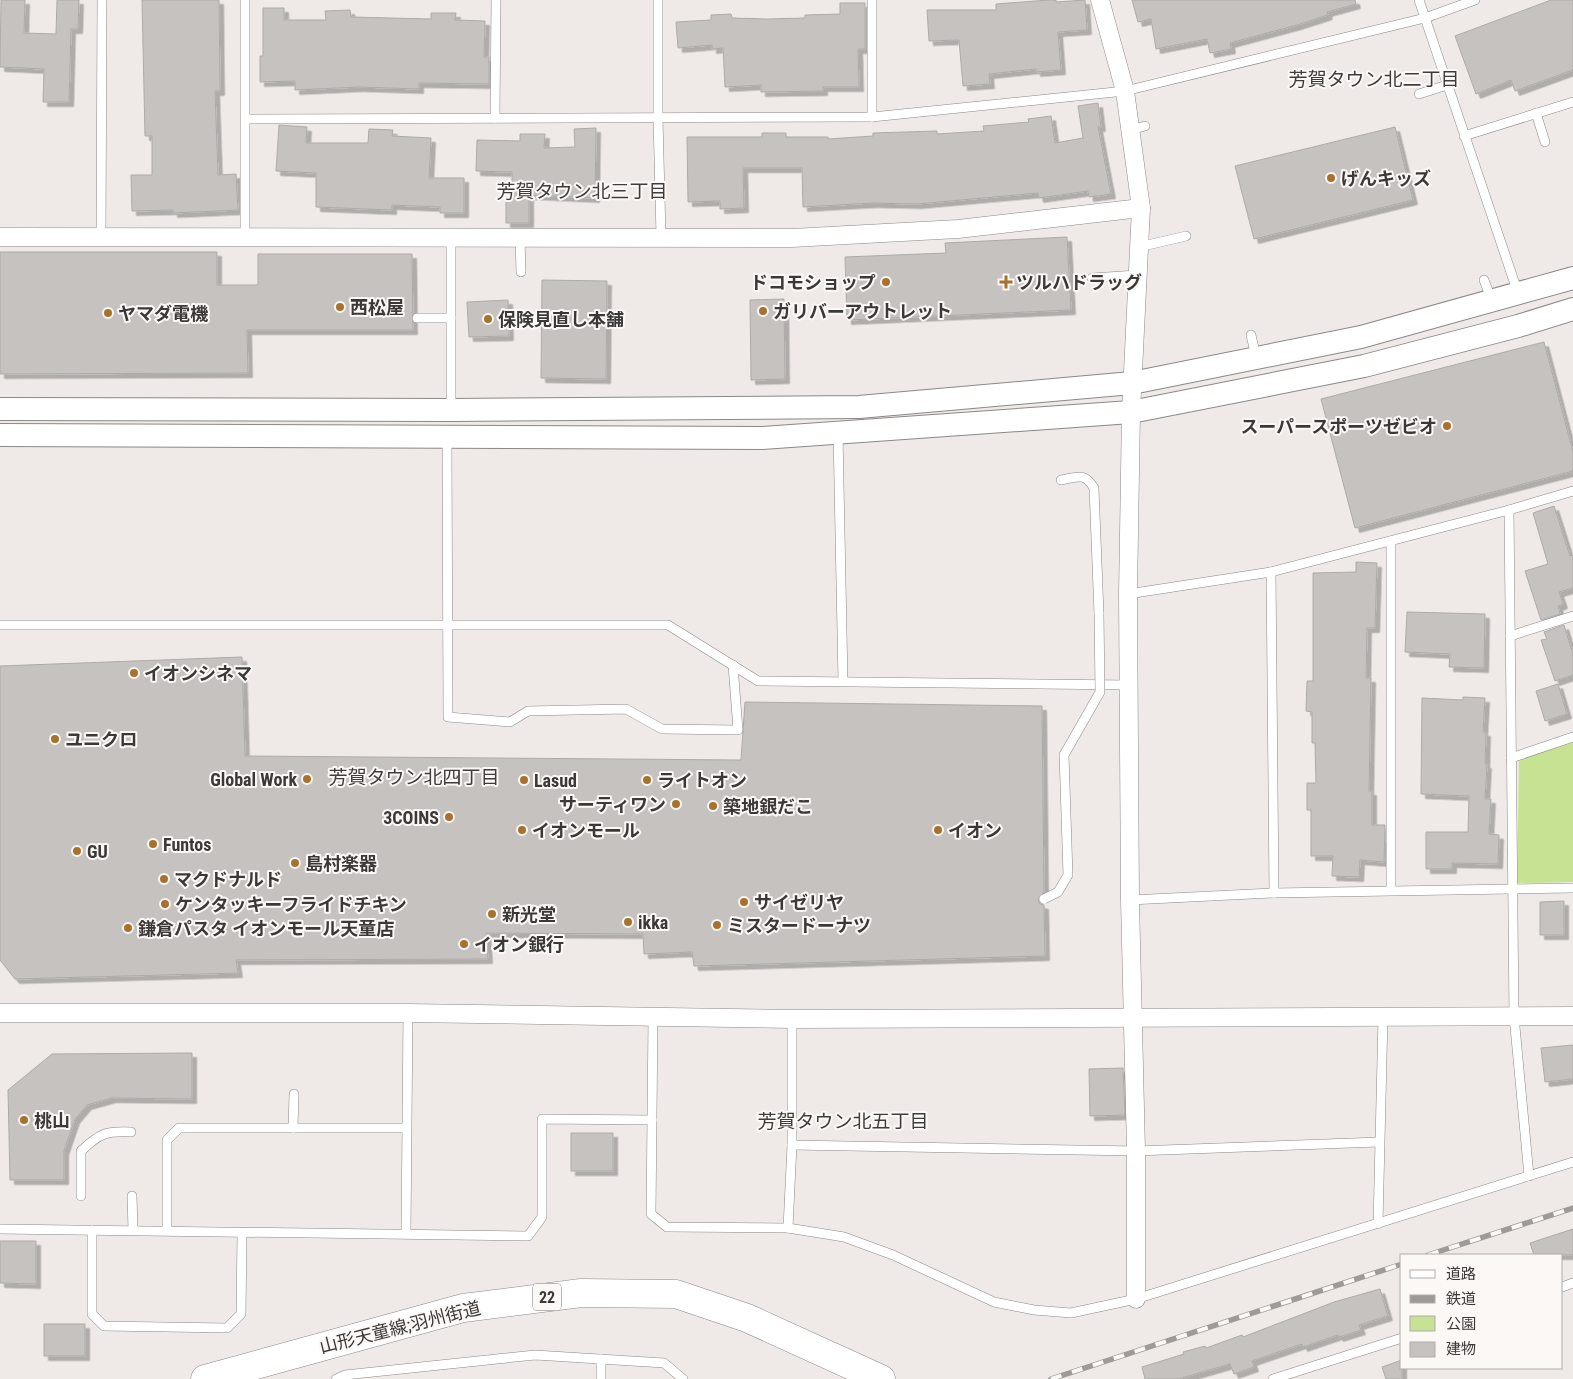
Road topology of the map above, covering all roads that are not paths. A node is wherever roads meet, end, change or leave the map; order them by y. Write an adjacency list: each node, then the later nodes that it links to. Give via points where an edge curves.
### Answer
1 (102, 0): 28 (lane)
2 (245, 0): 18 (lane)
3 (496, 0): 16 (lane)
4 (658, 0): 17 (lane)
5 (872, 0): 15 (lane)
6 (1100, 0): 11 (street)
7 (1419, 0): 9 (lane)
8 (1475, 0): 9 (lane)
9 (1425, 18): 10 (lane); 11 (lane)
10 (1447, 85): 12 (lane); 19 (lane)
11 (1124, 91): 15 (lane); 21 (street, via 1138,128)
12 (1419, 94)
13 (1573, 102): 14 (lane)
14 (1536, 113): 19 (lane); 20 (lane)
15 (872, 117): 17 (lane)
16 (495, 118): 17 (lane); 18 (lane)
17 (658, 118): 22 (lane)
18 (246, 119): 25 (lane)
19 (1464, 136): 35 (lane)
20 (1545, 142)
21 (1141, 208): 22 (street, via 958,229 792,238); 29 (street)
22 (661, 236): 27 (street)
23 (1186, 236): 29 (lane)
24 (0, 237): 28 (street)
25 (245, 237): 26 (street); 28 (street)
26 (450, 237): 27 (street); 39 (lane)
27 (520, 237): 30 (lane)
28 (101, 238)
29 (1139, 247): 31 (street)
30 (521, 272)
31 (1137, 275): 32 (lane); 42 (street)
32 (1092, 278)
33 (1573, 278): 35 (street)
34 (1484, 280): 36 (lane)
35 (1519, 294): 36 (street)
36 (1492, 302): 41 (street, via 1362,337)
37 (1573, 309): 45 (street, via 1364,366)
38 (418, 318): 39 (lane)
39 (451, 318): 44 (lane)
40 (1251, 335): 41 (lane)
41 (1256, 358): 42 (street)
42 (1132, 383): 44 (street, via 859,407); 45 (street)
43 (0, 408): 44 (street)
44 (451, 410)
45 (1131, 412): 46 (street); 54 (street)
46 (838, 433): 48 (street, via 762,438); 60 (lane)
47 (0, 435): 48 (street)
48 (447, 437): 57 (lane)
49 (1062, 480): 68 (lane, bridge, via 1082,476 1094,488 1100,692 1064,755 1068,875 1058,892)
50 (1573, 491): 51 (lane)
51 (1509, 510): 52 (lane); 58 (lane)
52 (1391, 541): 53 (lane); 66 (lane)
53 (1271, 572): 54 (lane); 67 (lane)
54 (1128, 594): 61 (street)
55 (1573, 616): 58 (lane)
56 (0, 625): 57 (lane)
57 (448, 625): 59 (lane, via 668,625); 59 (lane, via 448,717 510,722 528,711 626,709 662,729 738,730)
58 (1510, 636): 63 (lane)
59 (733, 665): 60 (lane, via 758,681)
60 (843, 682): 61 (lane)
61 (1129, 684): 69 (street)
62 (1573, 737): 63 (lane)
63 (1511, 758): 64 (lane)
64 (1512, 888): 65 (lane); 66 (lane); 73 (lane)
65 (1573, 888)
66 (1391, 890): 67 (lane)
67 (1274, 893): 69 (lane)
68 (1044, 899)
69 (1130, 900): 72 (street)
70 (0, 1013): 71 (street)
71 (408, 1014): 76 (street); 81 (lane)
72 (1133, 1016): 75 (street); 77 (street); 85 (street)
73 (1514, 1016): 74 (street); 75 (street); 87 (lane)
74 (1573, 1016)
75 (1383, 1017): 83 (lane)
76 (653, 1018): 77 (street); 79 (lane)
77 (792, 1020): 84 (lane)
78 (294, 1094): 80 (lane)
79 (652, 1120): 91 (lane, via 651,1214 668,1227); 97 (lane, via 542,1119 542,1217 528,1236)
80 (293, 1128): 81 (lane); 95 (lane, via 179,1128 166,1140)
81 (406, 1128): 97 (lane)
82 (132, 1132): 88 (lane, via 108,1131 81,1151)
83 (1379, 1142): 85 (lane); 90 (lane)
84 (792, 1145): 85 (lane); 91 (lane)
85 (1136, 1151): 98 (street)
86 (1573, 1162): 87 (lane)
87 (1528, 1176): 90 (lane)
88 (81, 1196)
89 (132, 1196): 94 (lane)
90 (1378, 1224): 98 (lane)
91 (788, 1228): 98 (lane, via 844,1237 885,1252 994,1302 1071,1314)
92 (0, 1229): 93 (lane)
93 (92, 1230): 94 (lane); 96 (lane, via 92,1314 104,1326 227,1328 241,1314)
94 (133, 1230): 95 (lane)
95 (166, 1230): 96 (lane)
96 (242, 1232): 97 (lane)
97 (406, 1233)
98 (1136, 1299)
99 (1400, 1339): 106 (lane)
100 (601, 1359): 102 (lane, via 535,1355 345,1375); 103 (lane); 104 (lane, via 664,1363)
101 (205, 1379): 105 (main road, 山形天童線;羽州街道 / 22, via 463,1308 581,1293 676,1294 747,1318)
102 (336, 1379)
103 (601, 1379)
104 (683, 1379)
105 (881, 1379)
106 (1273, 1379)

